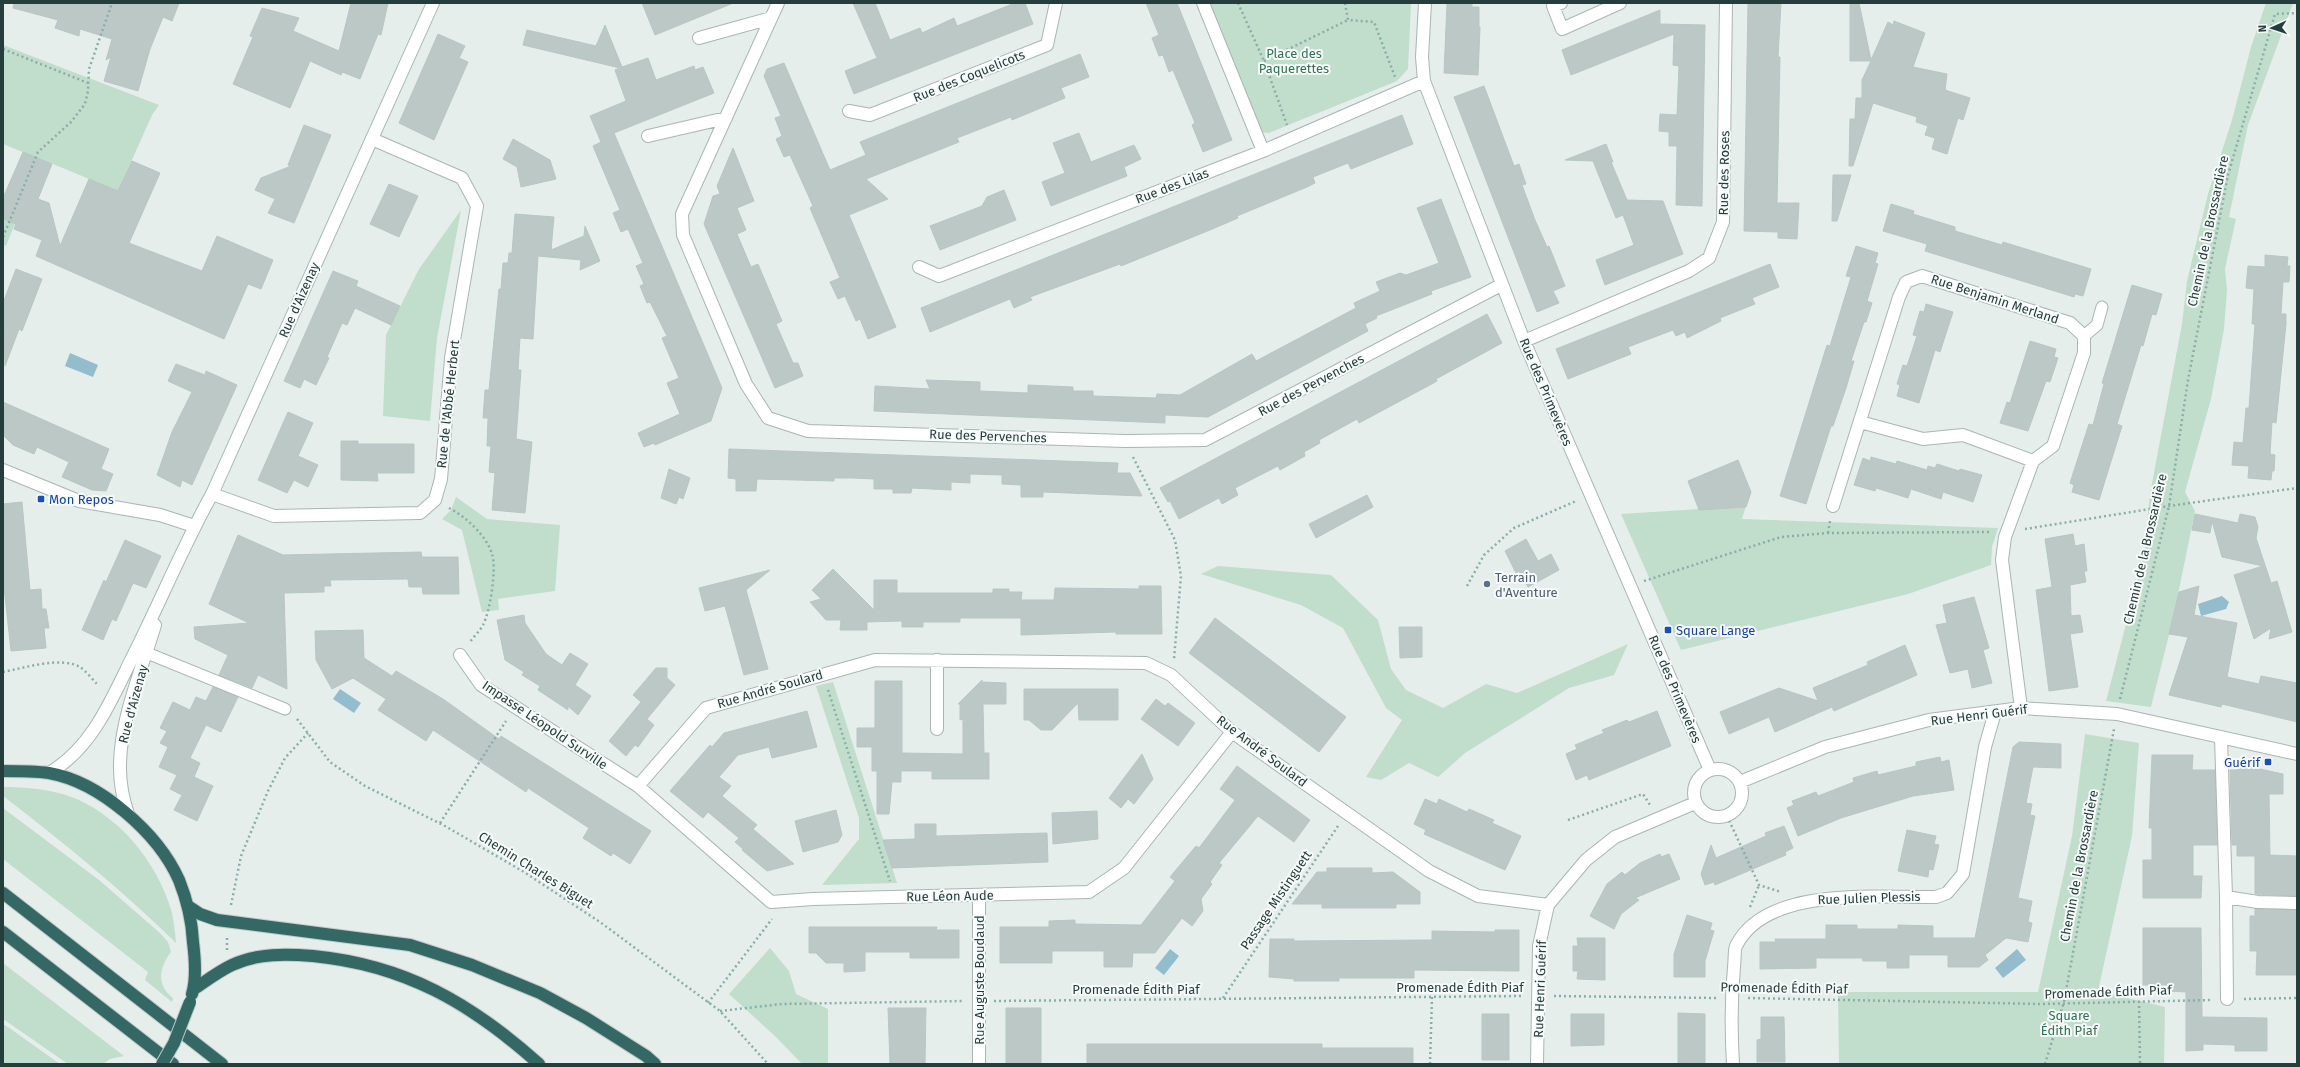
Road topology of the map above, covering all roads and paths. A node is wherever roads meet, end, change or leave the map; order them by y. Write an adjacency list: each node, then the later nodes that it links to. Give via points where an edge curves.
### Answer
1 (112, 3): 19 (path, via 89,69)
2 (433, 3): 25 (street, Rue d'Aizenay)
3 (778, 3): 13 (street, Rue des Pervenches)
4 (1056, 3): 21 (street, Rue des Coquelicots, via 1047,45 870,115)
5 (1203, 3): 26 (street)
6 (1238, 3): 17 (path)
7 (1345, 3): 14 (path)
8 (1425, 3): 18 (street, Rue des Primevères, via 1422,57)
9 (1561, 3): 10 (street, via 1553,6 1562,29)
10 (1620, 3)
11 (1726, 3): 32 (street, Rue des Roses, via 1723,222 1709,258 1689,271)
12 (2297, 13): 42 (path, Chemin de la Brossardière, via 2275,14 2228,175 2190,372)
13 (771, 18): 15 (street); 22 (street, Rue des Pervenches)
14 (1348, 20): 17 (path); 20 (path, via 1374,22)
15 (699, 38)
16 (3, 49): 19 (path)
17 (1264, 61): 24 (path)
18 (1424, 81): 20 (street, Rue des Lilas); 29 (street, Rue des Primevères)
19 (88, 83): 27 (path, via 85,104 71,122 38,152)
20 (1400, 92): 24 (street, Rue des Lilas)
21 (849, 111)
22 (726, 118): 23 (street); 34 (street, Rue des Pervenches, via 682,214 683,235 746,384 768,418 808,431)
23 (648, 136)
24 (1292, 138): 26 (street, Rue des Lilas)
25 (372, 139): 38 (street, Rue d'Aizenay); 40 (street, Rue de l'Abbé Herbert, via 462,178 477,206 451,358 441,478)
26 (1263, 151): 28 (street, Rue des Lilas, via 939,276)
27 (3, 237)
28 (919, 267)
29 (1501, 285): 32 (street, Rue des Primevères); 34 (street, Rue des Pervenches, via 1205,440)
30 (2102, 307): 31 (lane, via 2096,324)
31 (2084, 336): 33 (street, Rue Benjamin Merland, via 2070,323 1922,276 1906,282); 35 (street, via 2084,353 2053,446)
32 (1524, 341): 39 (street, Rue des Primevères)
33 (1860, 422): 35 (street, via 1923,439 1963,435); 41 (street, Rue Benjamin Merland)
34 (1125, 441): 53 (path, via 1175,540 1181,576)
35 (2033, 461): 44 (street)
36 (3, 470): 43 (street, via 79,501 160,515)
37 (2297, 488): 42 (path)
38 (212, 494): 40 (street, via 274,516 420,513); 43 (street, Rue d'Aizenay)
39 (1591, 495): 45 (path, via 1514,528 1484,555); 46 (street, Rue des Primevères)
40 (435, 500): 49 (path, via 456,512 484,537 493,555 492,580 483,624)
41 (1833, 506)
42 (2169, 506): 44 (path, via 2029,528); 59 (path, Chemin de la Brossardière, via 2122,685)
43 (194, 526): 47 (street, Rue d'Aizenay)
44 (2005, 537): 46 (path, via 1993,532 1828,533 1780,537); 56 (street, via 2002,560)
45 (1467, 586)
46 (1631, 586): 65 (street, Rue des Primevères)
47 (163, 596): 48 (street, Rue d'Aizenay); 67 (street, Rue d'Aizenay, via 110,702 93,730 71,759)
48 (147, 654): 57 (lane); 72 (street, Rue d'Aizenay, via 125,726 120,756 120,783)
49 (460, 655): 55 (street, Impasse Léopold Surville, via 482,685)
50 (937, 660): 52 (street, Rue André Soulard, via 875,660); 53 (street, Rue André Soulard, via 1146,663); 60 (street)
51 (3, 672): 54 (path, via 59,662 71,663 81,668)
52 (823, 674): 69 (street, Rue André Soulard, via 706,708); 79 (path)
53 (1171, 675): 61 (street, Rue André Soulard)
54 (98, 685)
55 (515, 707): 69 (street, Impasse Léopold Surville); 76 (path)
56 (2021, 708): 58 (street, Rue Henri Guérif); 59 (street, Rue Henri Guérif)
57 (285, 709): 62 (path, Chemin Charles Biguet, via 299,720)
58 (1995, 712): 68 (street, Rue Henri Guérif, via 1929,720 1824,747); 83 (street, Rue Julien Plessis, via 1985,747 1963,874 1947,893 1936,897 1818,899)
59 (2117, 714): 63 (street, Rue Henri Guérif); 98 (path, Chemin de la Brossardière)
60 (937, 729)
61 (1232, 732): 71 (street, Rue André Soulard); 78 (street, Rue Léon Aude, via 1124,868 1089,892)
62 (308, 733): 76 (path, Chemin Charles Biguet, via 330,762 365,786); 86 (path, via 285,758 240,856)
63 (2221, 737): 64 (street, Rue Henri Guérif); 80 (street)
64 (2297, 754)
65 (1710, 770): 68 (street, via 1724,769); 70 (street, via 1697,780 1693,795)
66 (3, 771): 67 (highway)
67 (49, 773): 72 (highway, via 94,789)
68 (1740, 782): 74 (street, via 1742,798 1734,812)
69 (638, 786): 81 (street, Rue Léon Aude, via 771,902)
70 (1695, 803): 73 (street, Rue Henri Guérif); 74 (street, via 1705,814 1719,818)
71 (1347, 813): 85 (street, Rue André Soulard, via 1429,871 1478,896); 94 (path, Passage Mistinguett)
72 (128, 814): 84 (highway, via 163,855 178,879)
73 (1666, 815): 75 (path, via 1653,809 1643,794); 85 (street, Rue Henri Guérif, via 1609,842 1586,860)
74 (1727, 816): 83 (path, via 1759,885 1785,894)
75 (1568, 820)
76 (440, 824): 99 (path, Chemin Charles Biguet, via 524,872 600,922)
77 (3, 893): 103 (highway)
78 (979, 896): 79 (street, Rue Léon Aude); 96 (street, Rue Auguste Boudaud)
79 (896, 897): 81 (street, Rue Léon Aude)
80 (2226, 897): 82 (street, via 2258,902); 95 (street)
81 (785, 902): 99 (path)
82 (2297, 903)
83 (1789, 905): 92 (street, Rue Julien Plessis, via 1751,924 1736,947)
84 (188, 906): 86 (highway, via 200,914); 89 (highway, via 194,954)
85 (1548, 906): 90 (street, Rue Henri Guérif, via 1539,946)
86 (229, 922): 88 (path, via 226,947); 105 (highway, via 410,945 472,965 540,993)
87 (3, 932): 102 (highway)
88 (232, 965): 89 (highway); 104 (highway, via 266,956 300,955 333,958 398,973 433,988 468,1008)
89 (194, 989): 101 (highway, bridge, via 174,1043)
90 (1538, 996): 91 (path, Promenade Édith Piaf); 92 (path, Promenade Édith Piaf); 109 (street, Rue Henri Guérif)
91 (1432, 997): 94 (path, Promenade Édith Piaf); 108 (path)
92 (1732, 998): 98 (path, Promenade Édith Piaf, via 2040,1004); 110 (street, Rue Julien Plessis)
93 (2297, 998): 95 (path, Promenade Édith Piaf)
94 (1223, 999): 96 (path, Promenade Édith Piaf)
95 (2226, 999): 97 (path, Promenade Édith Piaf)
96 (979, 1001): 100 (path, Promenade Édith Piaf, via 782,1004); 107 (street, Rue Auguste Boudaud)
97 (2139, 1001): 98 (path, Promenade Édith Piaf); 112 (path)
98 (2064, 1002): 111 (path, Chemin de la Brossardière)
99 (708, 1003): 100 (path, Chemin Charles Biguet)
100 (720, 1011): 106 (path, Chemin Charles Biguet)
101 (162, 1064)
102 (173, 1064)
103 (222, 1064)
104 (539, 1064)
105 (655, 1064)
106 (768, 1064)
107 (979, 1064)
108 (1430, 1064)
109 (1537, 1064)
110 (1733, 1064)
111 (2045, 1064)
112 (2140, 1064)

